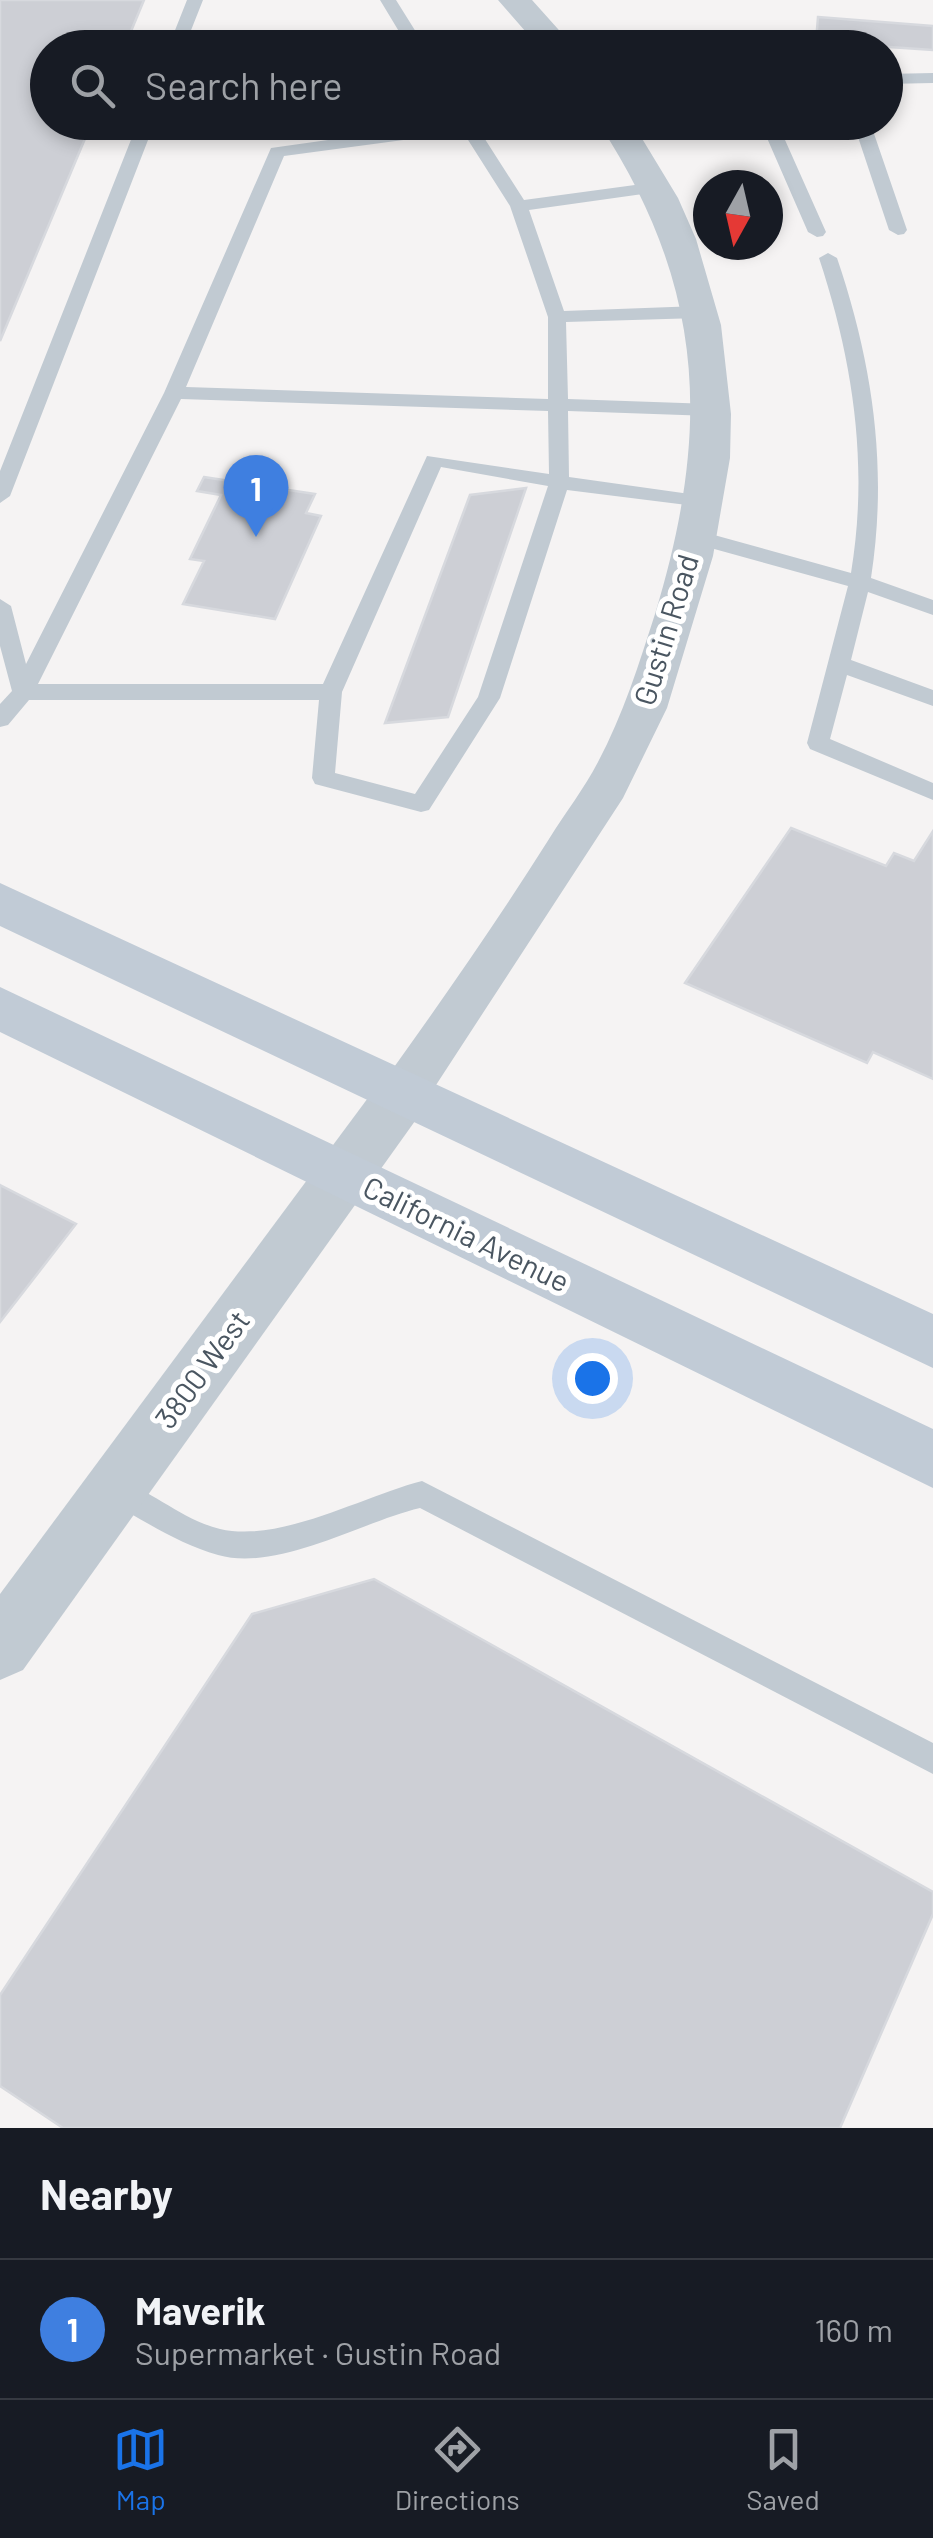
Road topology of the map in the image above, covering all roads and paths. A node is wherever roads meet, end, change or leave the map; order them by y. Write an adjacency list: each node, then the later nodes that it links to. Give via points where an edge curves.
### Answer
1 (195, 0): 4 (lane)
2 (388, 0): 5 (lane)
3 (514, 0): 6 (street)
4 (183, 30)
5 (407, 30)
6 (542, 30)
7 (933, 78): 8 (lane)
8 (903, 79)
9 (140, 140): 26 (lane)
10 (358, 140): 22 (lane, via 277,152)
11 (477, 140): 16 (lane)
12 (626, 140): 15 (street, Gustin Road)
13 (776, 140): 18 (lane)
14 (867, 140): 17 (lane)
15 (656, 188): 16 (lane); 20 (street, Gustin Road)
16 (519, 206): 21 (lane)
17 (898, 230)
18 (817, 232)
19 (828, 258): 28 (lane, via 848,313 866,413)
20 (699, 312): 21 (lane); 24 (street, Gustin Road)
21 (557, 316): 23 (lane)
22 (174, 393): 23 (lane); 33 (lane)
23 (559, 404): 24 (lane); 25 (lane)
24 (711, 410): 27 (street, Gustin Road)
25 (559, 482): 27 (lane); 34 (lane, via 434,460); 34 (lane, via 489,698 421,804 322,778)
26 (0, 496)
27 (700, 520): 28 (lane); 40 (street, Gustin Road, via 658,677 620,763 484,980)
28 (860, 582): 30 (lane); 31 (lane)
29 (0, 606): 33 (lane)
30 (933, 608)
31 (837, 662): 35 (lane); 37 (lane, via 818,743)
32 (0, 681): 33 (lane)
33 (23, 692): 34 (lane); 36 (lane)
34 (332, 692)
35 (933, 698)
36 (0, 719)
37 (933, 792)
38 (0, 903): 40 (main road)
39 (0, 1008): 41 (main road, California Avenue)
40 (405, 1091): 41 (street, 3800 West); 42 (main road)
41 (342, 1176): 43 (main road, California Avenue); 44 (street, 3800 West)
42 (933, 1342)
43 (933, 1460)
44 (116, 1491): 45 (street, 3800 West); 46 (lane, via 223,1543 268,1542 422,1494)
45 (0, 1648)
46 (933, 1759)

